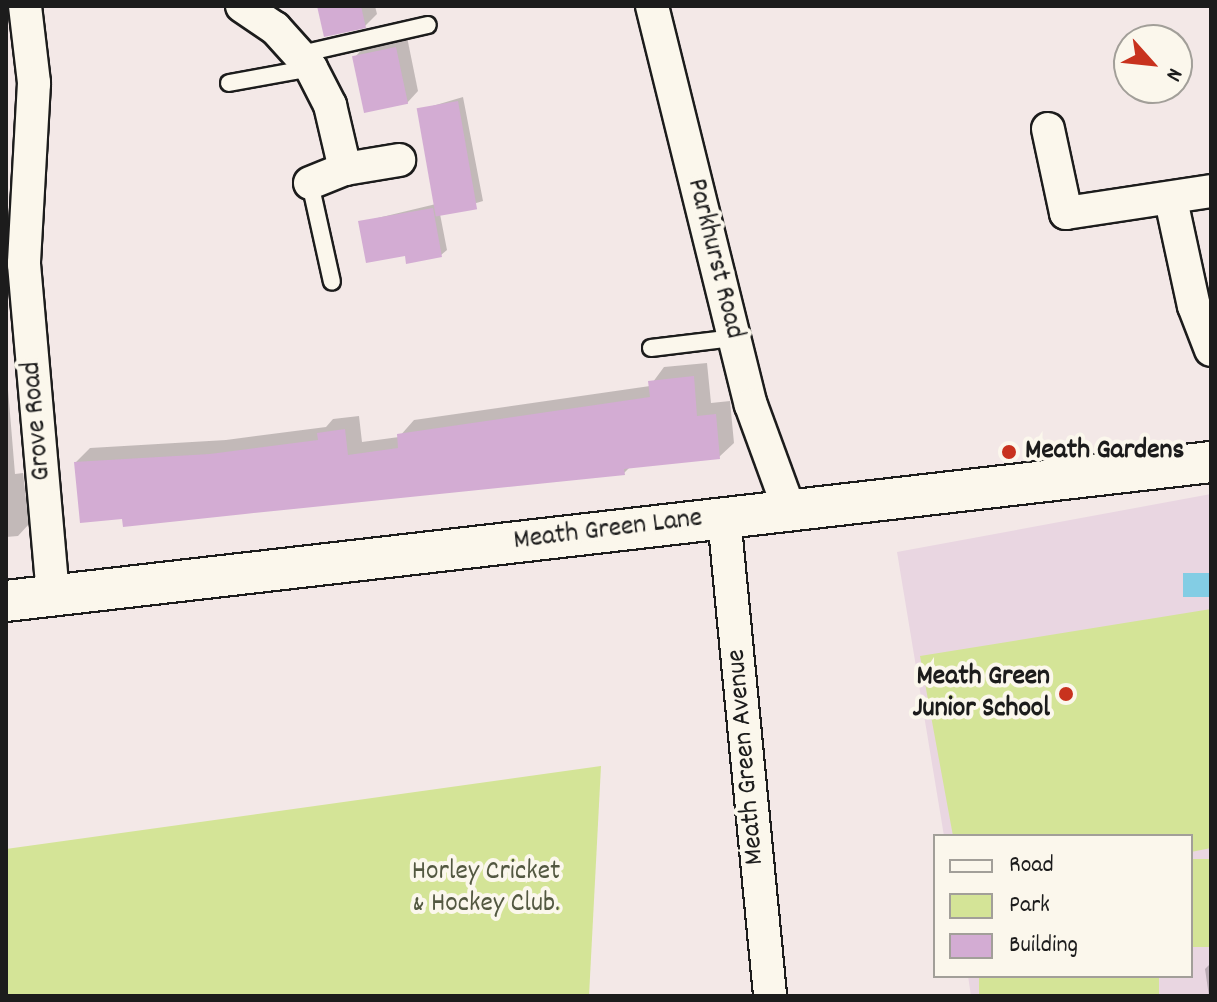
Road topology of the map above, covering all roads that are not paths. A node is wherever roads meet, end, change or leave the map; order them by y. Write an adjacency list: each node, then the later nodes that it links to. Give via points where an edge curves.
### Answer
1 (25, 6): 13 (street, Grove Road, via 34,83)
2 (242, 6): 5 (street)
3 (652, 6): 15 (street, Parkhurst Road)
4 (428, 25): 5 (lane)
5 (306, 61): 6 (lane); 9 (street, via 330,105)
6 (229, 83)
7 (1048, 129): 12 (street, via 1066,213)
8 (399, 160): 9 (street)
9 (345, 169): 10 (street)
10 (310, 183): 14 (lane)
11 (1211, 191): 12 (street)
12 (1171, 200): 17 (street, via 1194,306)
13 (16, 236): 21 (street, Grove Road, via 24,264)
14 (332, 282)
15 (734, 338): 16 (lane); 19 (street, Parkhurst Road, via 751,405)
16 (651, 348)
17 (1211, 350)
18 (1211, 462): 19 (street, Meath Green Lane)
19 (789, 509): 20 (street, Meath Green Lane)
20 (724, 517): 21 (street, Meath Green Lane); 23 (street, Meath Green Avenue)
21 (53, 597): 22 (street, Meath Green Lane)
22 (6, 601)
23 (770, 996)

